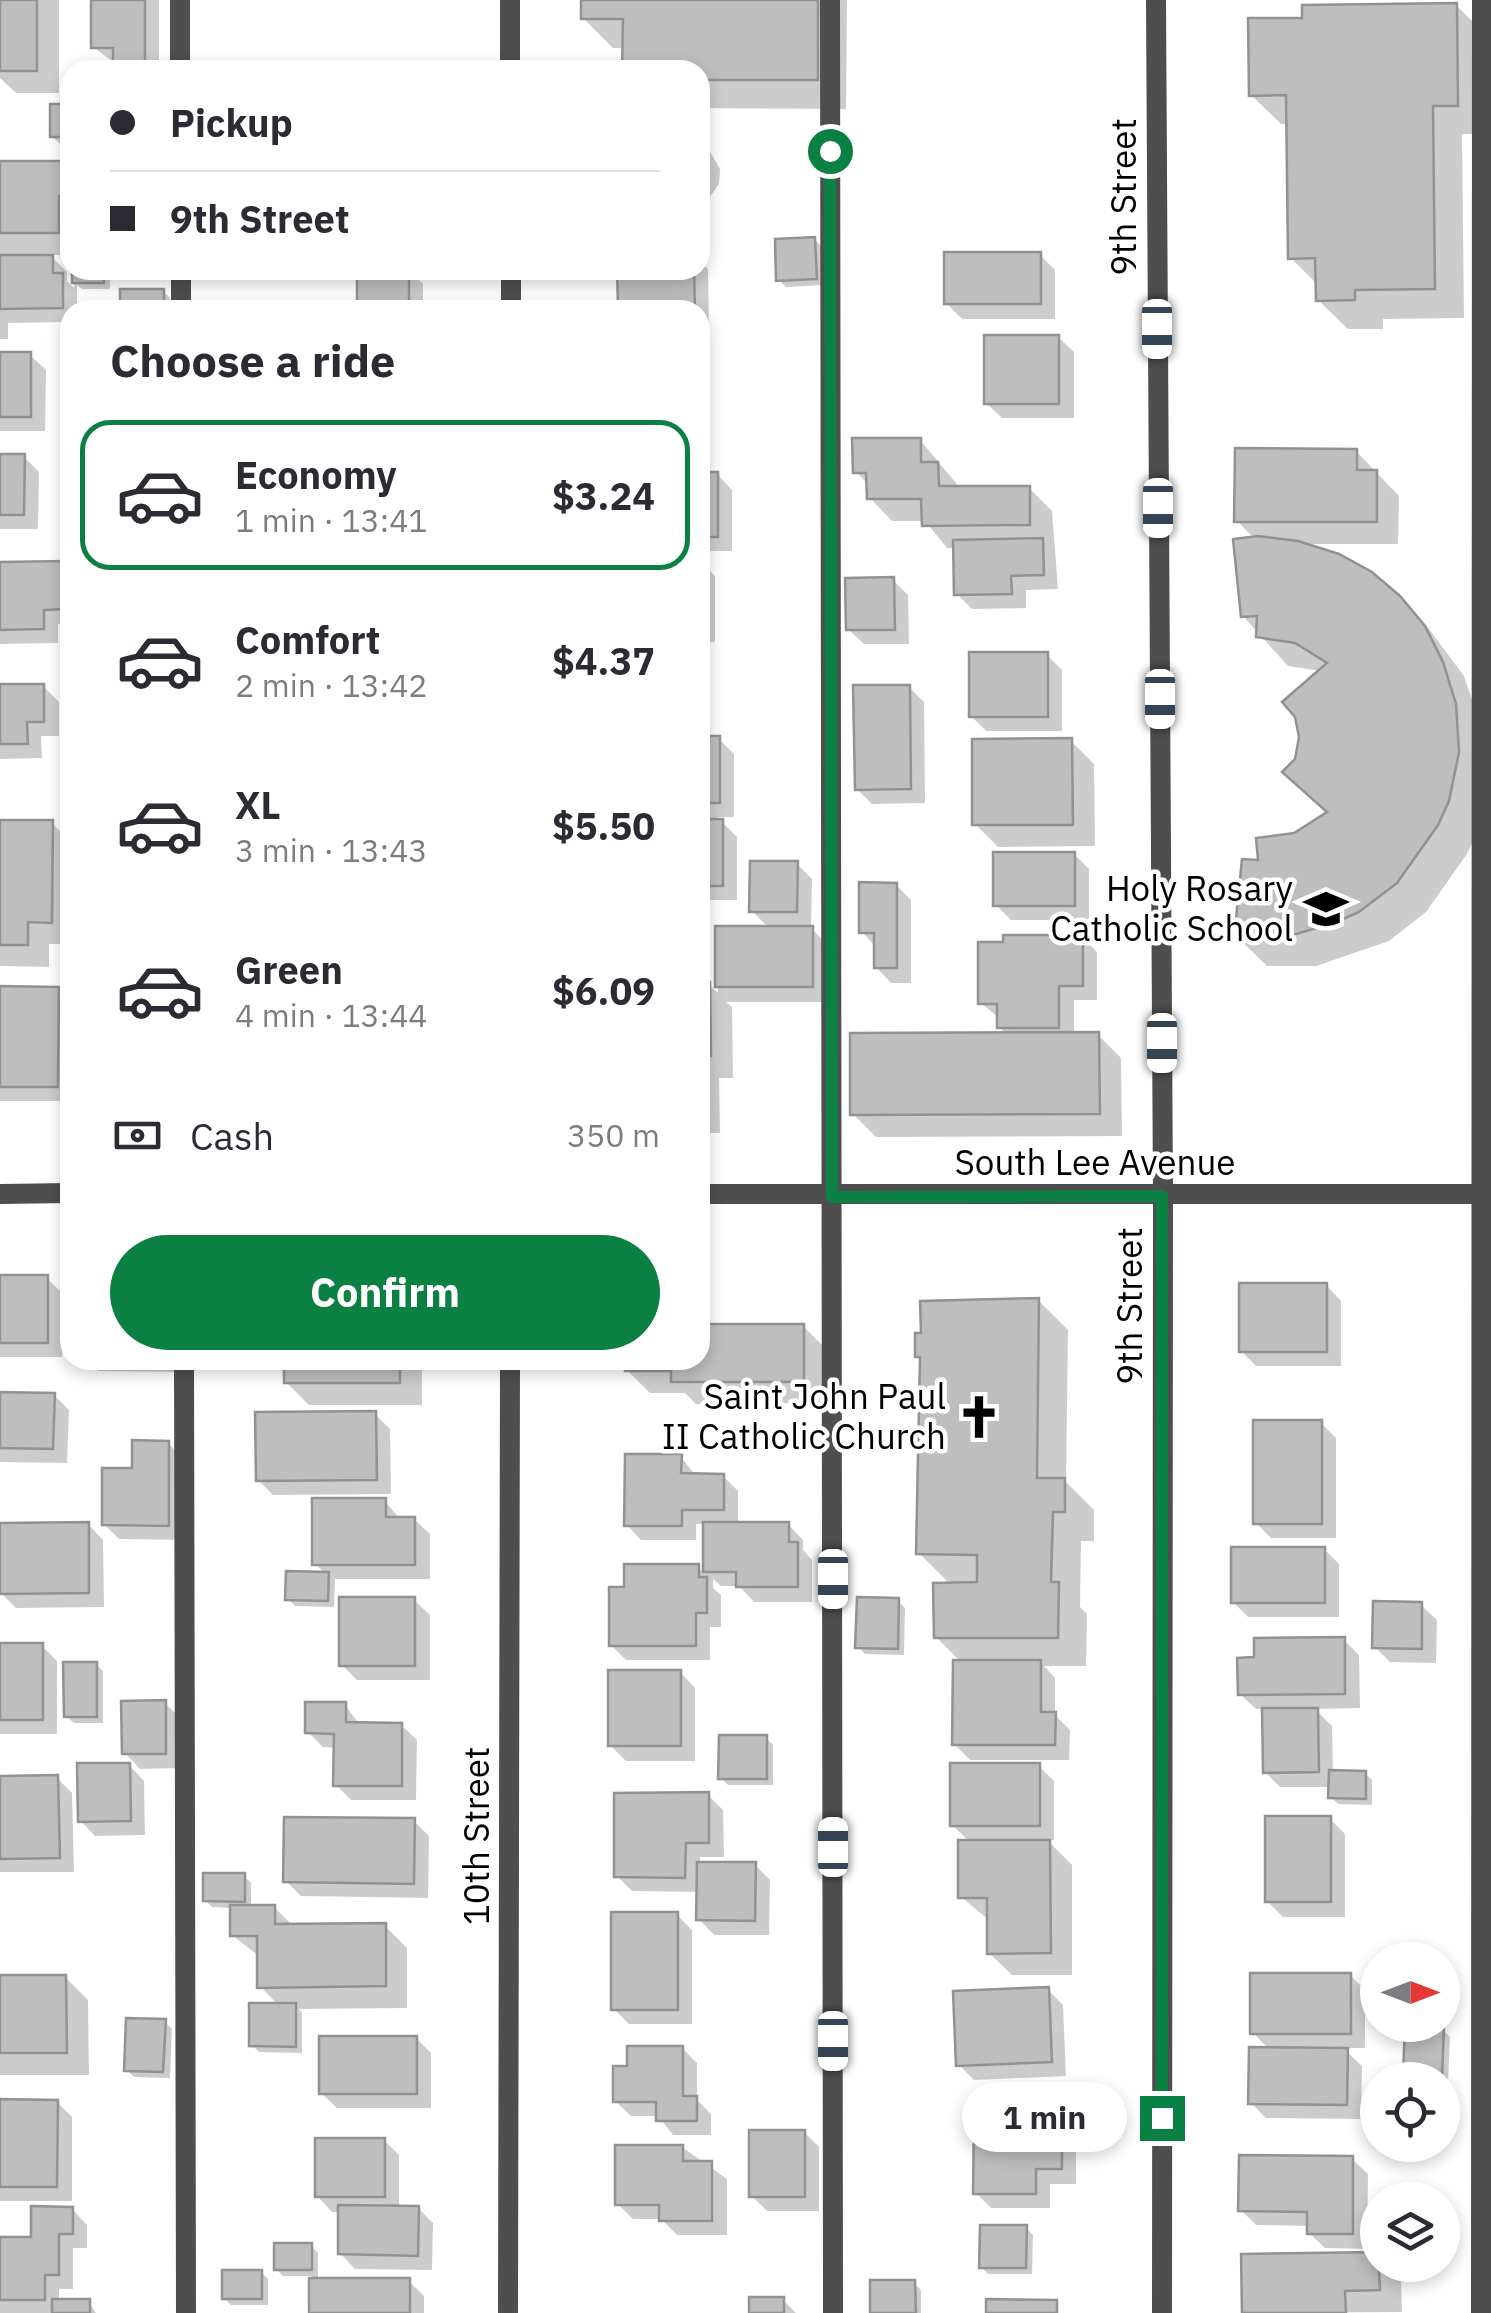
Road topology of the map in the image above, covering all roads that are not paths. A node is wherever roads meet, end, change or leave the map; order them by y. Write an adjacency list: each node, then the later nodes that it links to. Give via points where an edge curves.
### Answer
1 (180, 0): 6 (street)
2 (510, 0): 7 (street)
3 (830, 0): 13 (street)
4 (1156, 0): 12 (street, 9th Street)
5 (1482, 0): 11 (street)
6 (180, 60)
7 (510, 60)
8 (0, 1194): 9 (street)
9 (60, 1194)
10 (710, 1194): 13 (street, South Lee Avenue)
11 (1487, 1194): 12 (street, South Lee Avenue); 20 (street)
12 (1162, 1196): 13 (street, South Lee Avenue); 19 (street, 9th Street)
13 (832, 1197): 18 (street)
14 (184, 1370): 16 (street)
15 (510, 1370): 17 (street, 10th Street)
16 (186, 2313)
17 (508, 2313)
18 (834, 2313)
19 (1162, 2313)
20 (1482, 2313)

